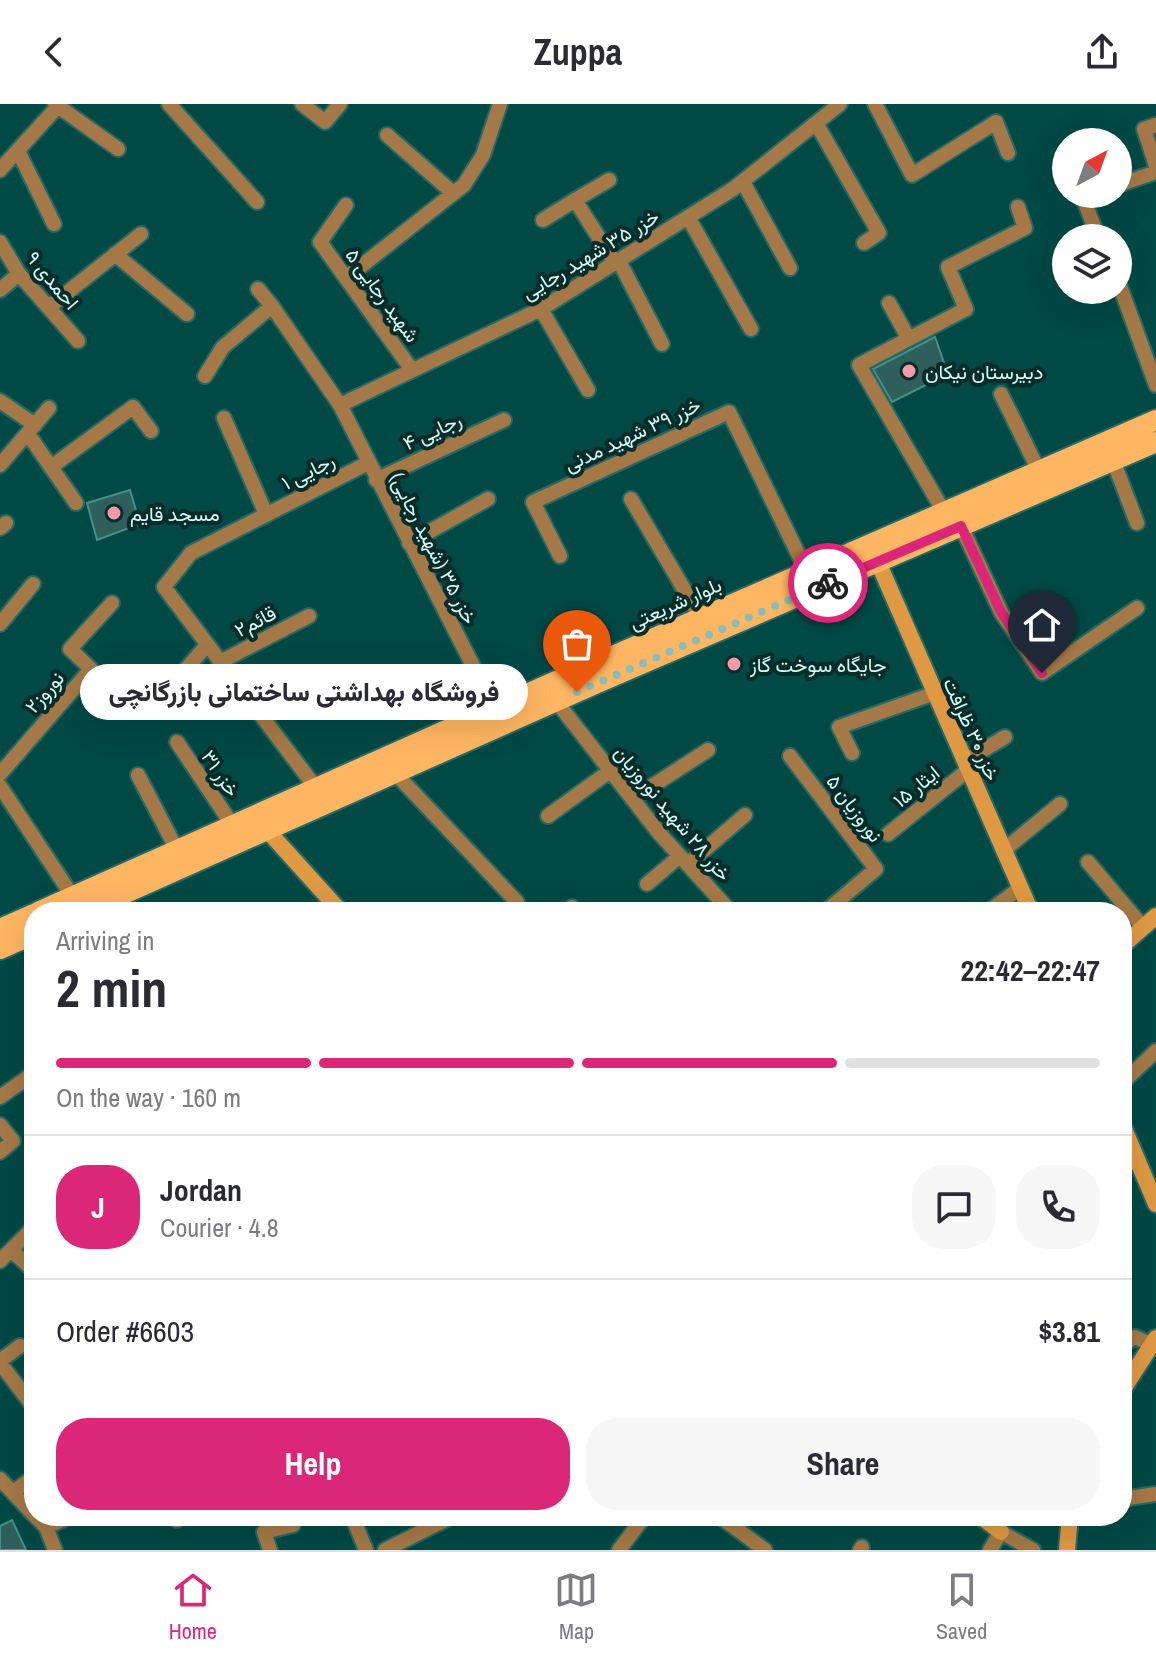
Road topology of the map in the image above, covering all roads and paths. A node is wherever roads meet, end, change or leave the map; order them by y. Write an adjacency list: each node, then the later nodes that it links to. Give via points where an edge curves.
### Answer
1 (169, 104): 21 (street)
2 (302, 104): 3 (street, via 325,122)
3 (340, 104)
4 (500, 104): 19 (street, via 483,155)
5 (840, 104): 8 (street, خزر ۳۵ شهید رجایی)
6 (875, 104): 13 (street, via 912,175 996,122)
7 (58, 105): 11 (street); 12 (street)
8 (816, 123): 18 (street, خزر ۳۵ شهید رجایی); 29 (street, via 879,233)
9 (1156, 125): 14 (street, via 1144,129)
10 (387, 135): 19 (street)
11 (118, 149)
12 (18, 151): 15 (street); 26 (street)
13 (1008, 153)
14 (1156, 169): 16 (street)
15 (0, 170)
16 (1132, 179)
17 (609, 180): 20 (street)
18 (743, 182): 24 (street, خزر ۳۵ شهید رجایی); 32 (street)
19 (453, 193): 34 (street)
20 (575, 200): 25 (street); 31 (street)
21 (257, 202)
22 (346, 205): 34 (street, شهید رجایی ۵, via 320,242)
23 (1018, 207): 44 (street, via 1025,228 948,267 966,309)
24 (688, 217): 31 (street, خزر ۳۵ شهید رجایی); 43 (street)
25 (543, 220)
26 (54, 224)
27 (141, 234): 30 (street)
28 (0, 242): 33 (street, احمدی ۹)
29 (864, 243)
30 (115, 254): 40 (street); 42 (street)
31 (617, 262): 41 (street, خزر ۳۵ شهید رجایی); 46 (street)
32 (790, 268)
33 (19, 274): 36 (street); 40 (street, احمدی ۹)
34 (346, 278): 47 (street, شهید رجایی ۵)
35 (258, 289): 39 (street, خزر ۳۵ (شهید رجایی))
36 (0, 290)
37 (889, 303): 44 (street)
38 (1126, 304): 49 (street)
39 (272, 306): 48 (street, via 223,347); 53 (street, خزر ۳۵ (شهید رجایی))
40 (49, 307): 45 (street, احمدی ۹)
41 (541, 309): 47 (street, خزر ۳۵ شهید رجایی); 50 (street)
42 (187, 314)
43 (751, 329)
44 (909, 339): 71 (street, via 859,365)
45 (78, 341)
46 (662, 344)
47 (412, 370): 53 (street, خزر ۳۵ شهید رجایی)
48 (205, 376)
49 (1156, 385)
50 (588, 390)
51 (1001, 394): 65 (street)
52 (0, 401): 58 (street)
53 (340, 405): 62 (street, خزر ۳۵ (شهید رجایی))
54 (49, 408): 58 (street)
55 (224, 418): 72 (street)
56 (504, 420): 66 (street, رجایی ۴)
57 (1156, 420): 65 (main road, بلوار شریعتی)
58 (32, 430): 63 (street); 64 (street)
59 (151, 431): 64 (street, via 133,407)
60 (1156, 442): 61 (main road, بلوار شریعتی)
61 (1113, 460): 67 (main road, بلوار شریعتی); 73 (street)
62 (368, 463): 66 (street, خزر ۳۵ (شهید رجایی)); 72 (street, رجایی ۱)
63 (0, 465)
64 (51, 467): 70 (street)
65 (1039, 471): 67 (main road, بلوار شریعتی)
66 (376, 480): 75 (street, خزر ۳۵ (شهید رجایی))
67 (1010, 494): 71 (main road, بلوار شریعتی); 74 (main road, بلوار شریعتی)
68 (488, 499): 75 (street)
69 (631, 499): 83 (street)
70 (76, 503)
71 (944, 512): 78 (main road, بلوار شریعتی)
72 (266, 514): 86 (street, رجایی ۱, via 191,553 164,587)
73 (1137, 523)
74 (961, 526): 77 (main road, بلوار شریعتی); 81 (street, via 1001,612 1042,673)
75 (409, 543): 92 (street, خزر ۳۵ (شهید رجایی))
76 (560, 556): 78 (street, خزر ۳۹ شهید مدنی, via 533,502 729,412)
77 (878, 562): 89 (street, خزر ۳۰ ظرافت); 91 (main road, بلوار شریعتی)
78 (807, 572): 83 (main road, بلوار شریعتی)
79 (33, 584): 85 (street)
80 (112, 603): 101 (street, نوروز۲, via 70,649 91,669)
81 (1137, 608)
82 (309, 616): 87 (street, قائم۲)
83 (701, 618): 88 (main road, بلوار شریعتی)
84 (573, 621): 88 (street)
85 (0, 624)
86 (207, 645): 87 (street); 90 (street)
87 (220, 662): 104 (street)
88 (594, 665): 92 (main road, بلوار شریعتی)
89 (935, 693): 96 (street, via 839,727); 98 (street, خزر ۳۰ ظرافت)
90 (160, 699)
91 (556, 701): 99 (street, خزر ۲۸ شهید نوروزیان); 100 (main road, بلوار شریعتی)
92 (495, 709): 104 (main road, بلوار شریعتی)
93 (1005, 737): 98 (street, ایثار ۱۵)
94 (177, 742): 109 (street, خزر ۳۱)
95 (708, 750): 105 (street)
96 (852, 753)
97 (790, 756): 124 (street, نوروزیان ۵, via 876,869)
98 (966, 765): 111 (street, ایثار ۱۵); 113 (street, خزر ۳۰ ظرافت)
99 (610, 771): 105 (street, خزر ۲۸ شهید نوروزیان); 108 (street)
100 (395, 773): 110 (main road, بلوار شریعتی); 122 (street)
101 (0, 774)
102 (138, 775): 112 (street)
103 (0, 786): 118 (street)
104 (316, 788): 109 (main road, بلوار شریعتی)
105 (632, 799): 114 (street, خزر ۲۸ شهید نوروزیان)
106 (1060, 804): 113 (street)
107 (745, 815): 114 (street)
108 (548, 816)
109 (233, 826): 112 (main road, بلوار شریعتی)
110 (267, 830): 120 (main road, بلوار شریعتی); 121 (street)
111 (888, 834)
112 (177, 850): 119 (main road, بلوار شریعتی)
113 (1004, 850): 117 (street, خزر ۳۰ ظرافت)
114 (684, 860): 116 (street); 123 (street, خزر ۲۸ شهید نوروزیان)
115 (1088, 862): 127 (street)
116 (647, 884)
117 (1020, 888): 125 (street); 126 (street, خزر ۳۰ ظرافت)
118 (77, 902)
119 (82, 902)
120 (83, 902)
121 (332, 902)
122 (517, 902)
123 (722, 902)
124 (837, 902)
125 (1001, 902)
126 (1026, 902)
127 (1129, 902)
128 (1132, 905): 130 (street)
129 (24, 918): 131 (main road, بلوار شریعتی)
130 (1150, 922): 132 (street)
131 (0, 929)
132 (1132, 937)
133 (24, 938): 134 (main road)
134 (0, 949)
135 (1156, 1051): 136 (street)
136 (1132, 1074)
137 (24, 1080): 138 (street)
138 (0, 1097)
139 (0, 1125): 140 (street, via 13,1141)
140 (0, 1152)
141 (1132, 1157): 142 (street)
142 (1152, 1184): 143 (street)
143 (1156, 1204)
144 (24, 1237): 145 (street)
145 (6, 1256): 146 (street)
146 (24, 1266)
147 (1132, 1339): 148 (street)
148 (1155, 1342): 151 (street)
149 (20, 1346): 150 (street)
150 (0, 1362): 152 (street)
151 (1132, 1376)
152 (24, 1394)
153 (0, 1479): 155 (street)
154 (24, 1484): 155 (street)
155 (13, 1492): 158 (street)
156 (1156, 1494): 157 (street)
157 (1132, 1498)
158 (24, 1504)
159 (42, 1526): 168 (street)
160 (289, 1526): 169 (street, via 264,1532)
161 (356, 1526): 170 (street)
162 (433, 1526): 171 (street)
163 (637, 1526): 172 (street)
164 (733, 1526): 173 (street)
165 (993, 1526): 167 (street)
166 (1069, 1526): 176 (street)
167 (1001, 1532): 174 (street); 175 (street)
168 (55, 1550)
169 (270, 1550)
170 (366, 1550)
171 (385, 1550)
172 (619, 1550)
173 (765, 1550)
174 (990, 1550)
175 (1033, 1550)
176 (1067, 1550)

